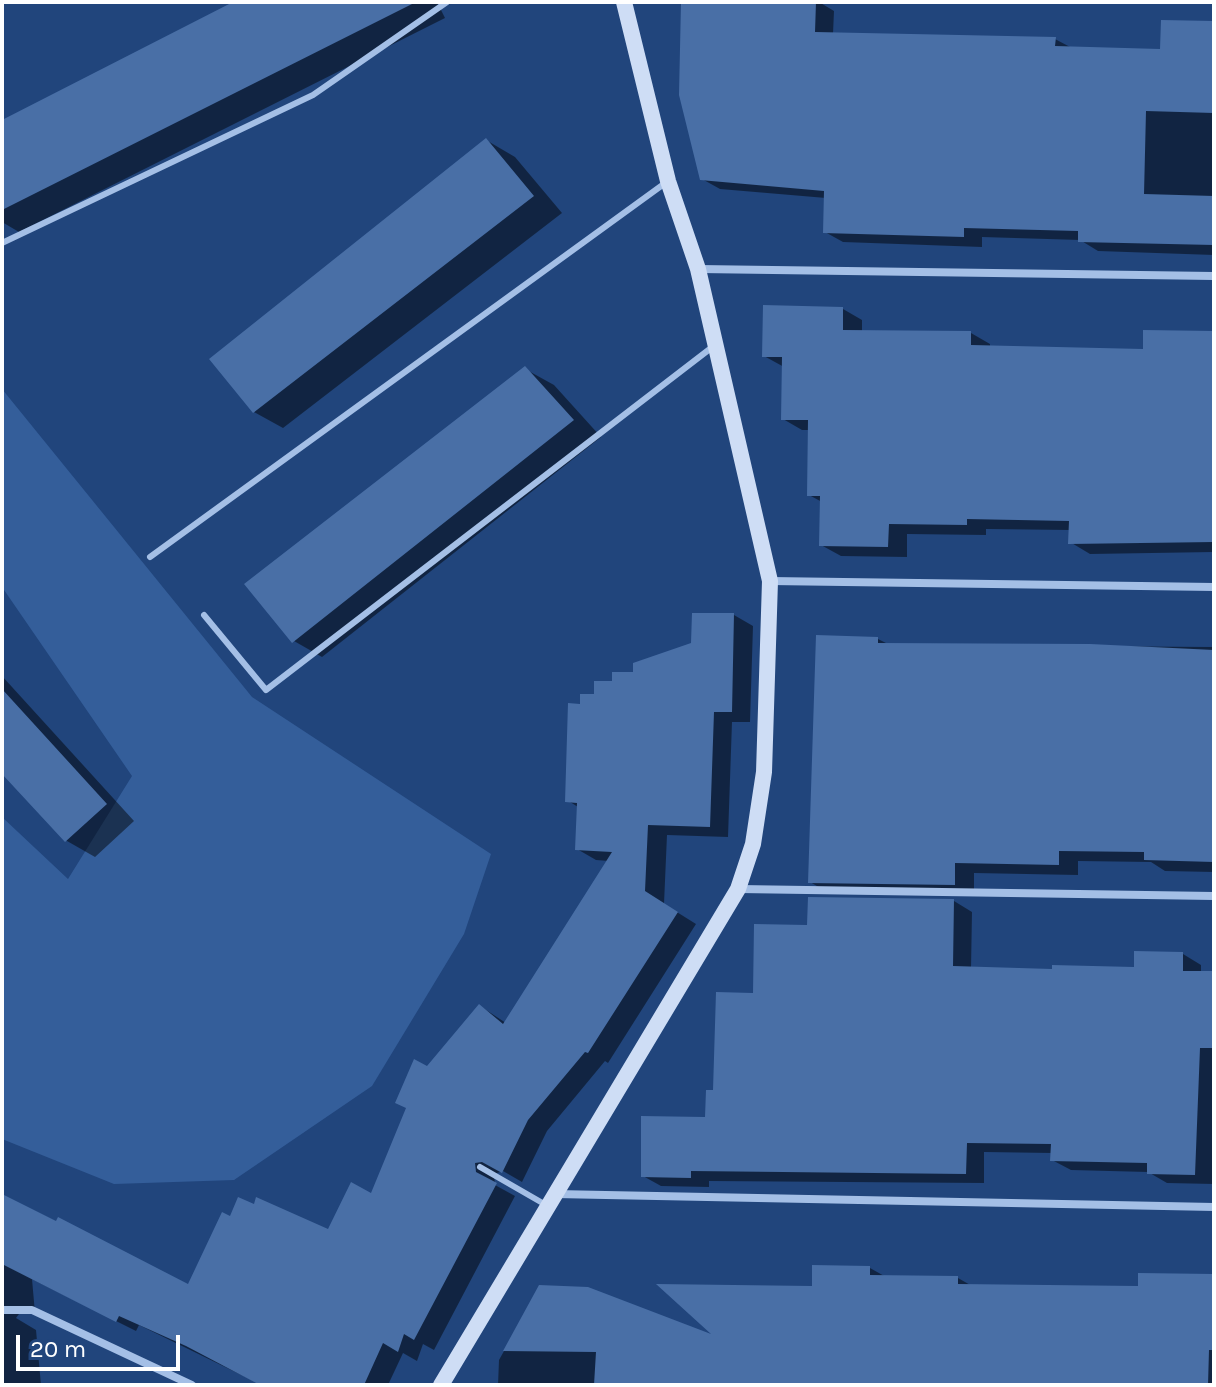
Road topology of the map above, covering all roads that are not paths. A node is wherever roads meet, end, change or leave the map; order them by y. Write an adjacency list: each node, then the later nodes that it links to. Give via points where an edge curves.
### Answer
1 (447, 2): 4 (lane, via 313,95)
2 (624, 2): 3 (street)
3 (668, 181): 5 (street); 8 (lane)
4 (2, 243)
5 (698, 269): 6 (street); 7 (street)
6 (1214, 276)
7 (715, 345): 9 (street); 11 (lane, via 266,690)
8 (150, 557)
9 (770, 581): 10 (street); 12 (street, via 764,772 753,844)
10 (1214, 587)
11 (204, 615)
12 (738, 889): 13 (street); 15 (street)
13 (1214, 896)
14 (480, 1167): 15 (lane)
15 (550, 1200): 16 (street); 19 (street)
16 (1214, 1207)
17 (2, 1310): 18 (street, via 32,1310)
18 (192, 1385)
19 (441, 1385)

